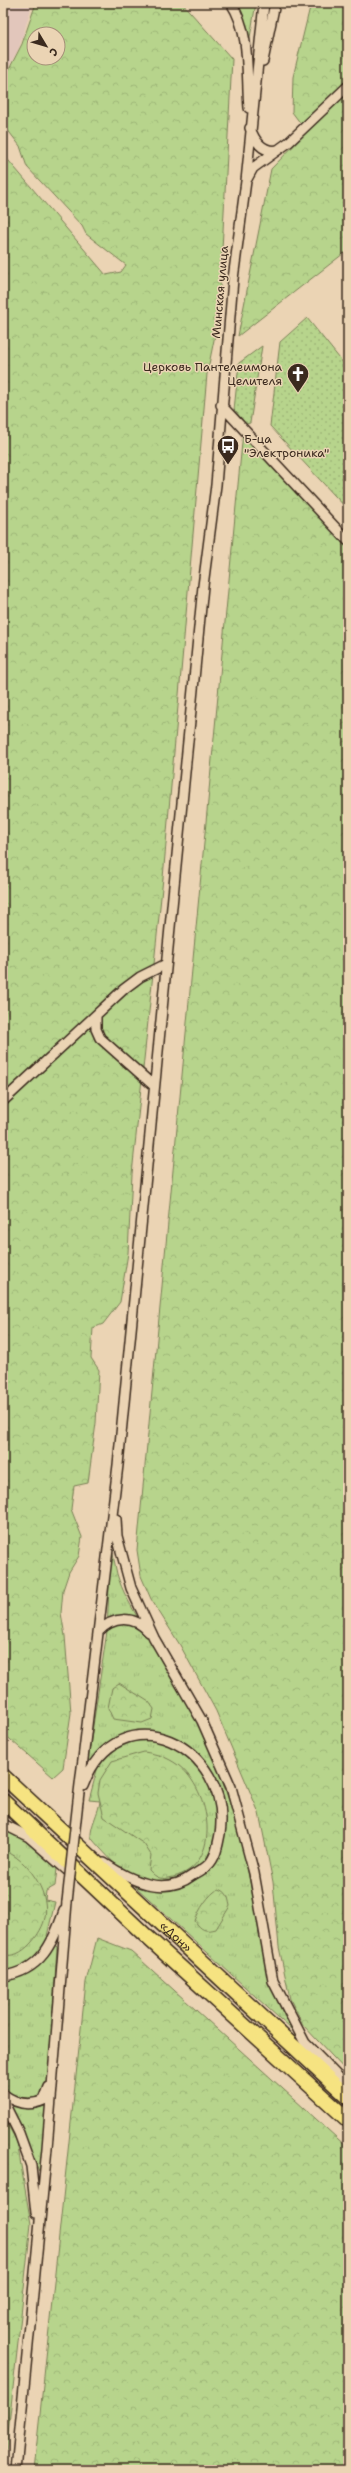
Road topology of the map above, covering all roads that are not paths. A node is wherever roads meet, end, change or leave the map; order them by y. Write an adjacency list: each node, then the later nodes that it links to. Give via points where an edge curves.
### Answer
1 (231, 3): 6 (street, via 240,18 244,32)
2 (264, 3): 5 (street, Минская улица)
3 (275, 3): 5 (street)
4 (348, 86): 7 (street, Минская улица)
5 (252, 111): 6 (street, Минская улица)
6 (250, 130): 7 (street, via 263,149); 8 (street, Минская улица)
7 (278, 150): 8 (street, Минская улица, via 253,168)
8 (246, 181): 9 (street, Минская улица, via 237,242)
9 (221, 405): 10 (street); 11 (street, Минская улица, via 216,485 203,586)
10 (348, 541)
11 (166, 964): 12 (street, via 129,985); 13 (street, Минская улица)
12 (96, 1015): 13 (street, via 96,1029 100,1038); 14 (street)
13 (154, 1086): 15 (street, Минская улица)
14 (3, 1101)
15 (118, 1465): 16 (street); 17 (street, via 117,1536 131,1588)
16 (98, 1632): 17 (street, via 114,1620 127,1619 139,1623); 20 (street)
17 (154, 1638): 27 (street, via 202,1721 231,1787 254,1873 273,1981 305,2043)
18 (3, 1776): 21 (highway, «Дон»)
19 (3, 1801): 23 (highway, «Дон»)
20 (78, 1801): 21 (street, via 90,1770 110,1746 136,1735 151,1735 172,1740 190,1752 208,1774 214,1786 221,1816 214,1855 209,1865 180,1884 148,1884 123,1875 102,1862); 24 (street, bridge)
21 (52, 1821): 29 (highway, «Дон»)
22 (3, 1824): 23 (street, via 29,1837 82,1882)
23 (102, 1895): 31 (highway, «Дон»)
24 (67, 1902): 25 (street, via 43,1956 21,1972); 26 (street)
25 (3, 1976)
26 (53, 2078): 28 (street, via 44,2100 36,2104 20,2104); 32 (street)
27 (348, 2087)
28 (3, 2094)
29 (348, 2096)
30 (3, 2101): 32 (street, via 20,2134 31,2166)
31 (348, 2120)
32 (38, 2230): 33 (street)
33 (16, 2470)

